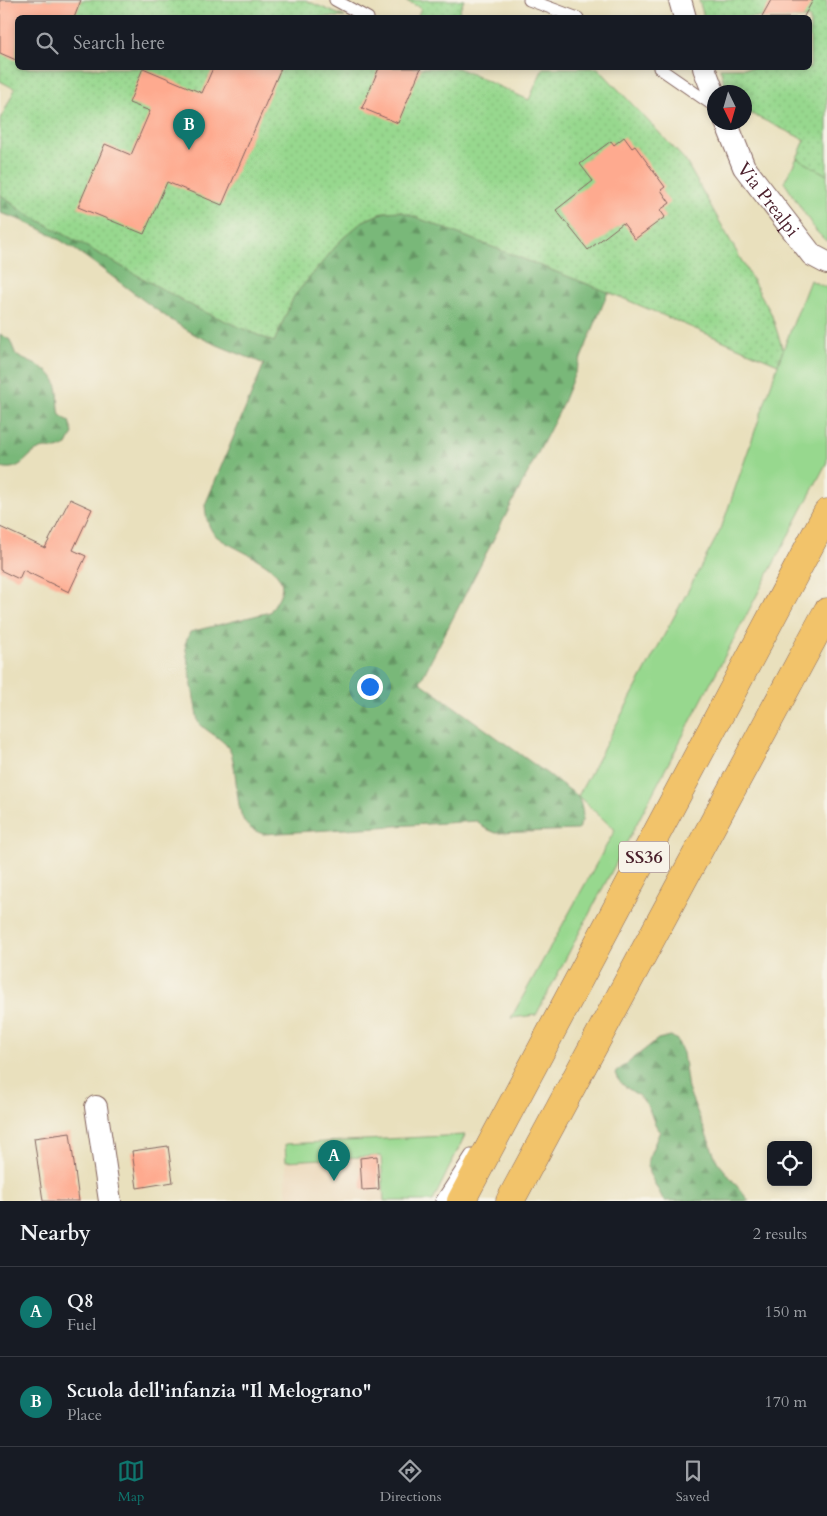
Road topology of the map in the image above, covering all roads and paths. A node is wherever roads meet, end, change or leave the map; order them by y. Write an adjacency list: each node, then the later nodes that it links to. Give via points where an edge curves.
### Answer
1 (334, 0): 4 (lane)
2 (529, 0): 5 (lane)
3 (680, 0): 6 (street)
4 (362, 15)
5 (570, 15)
6 (684, 15)
7 (662, 70): 10 (lane)
8 (705, 70): 9 (street)
9 (711, 85)
10 (707, 101)
11 (729, 130): 12 (street, Via Prealpi, via 744,167 812,255)
12 (827, 263)
13 (827, 513): 15 (highway, SS36)
14 (827, 612): 20 (highway, SS36)
15 (513, 1103): 18 (lane, via 470,1156); 19 (highway, SS36)
16 (96, 1107): 17 (street)
17 (110, 1201)
18 (441, 1201)
19 (461, 1201)
20 (510, 1201)

